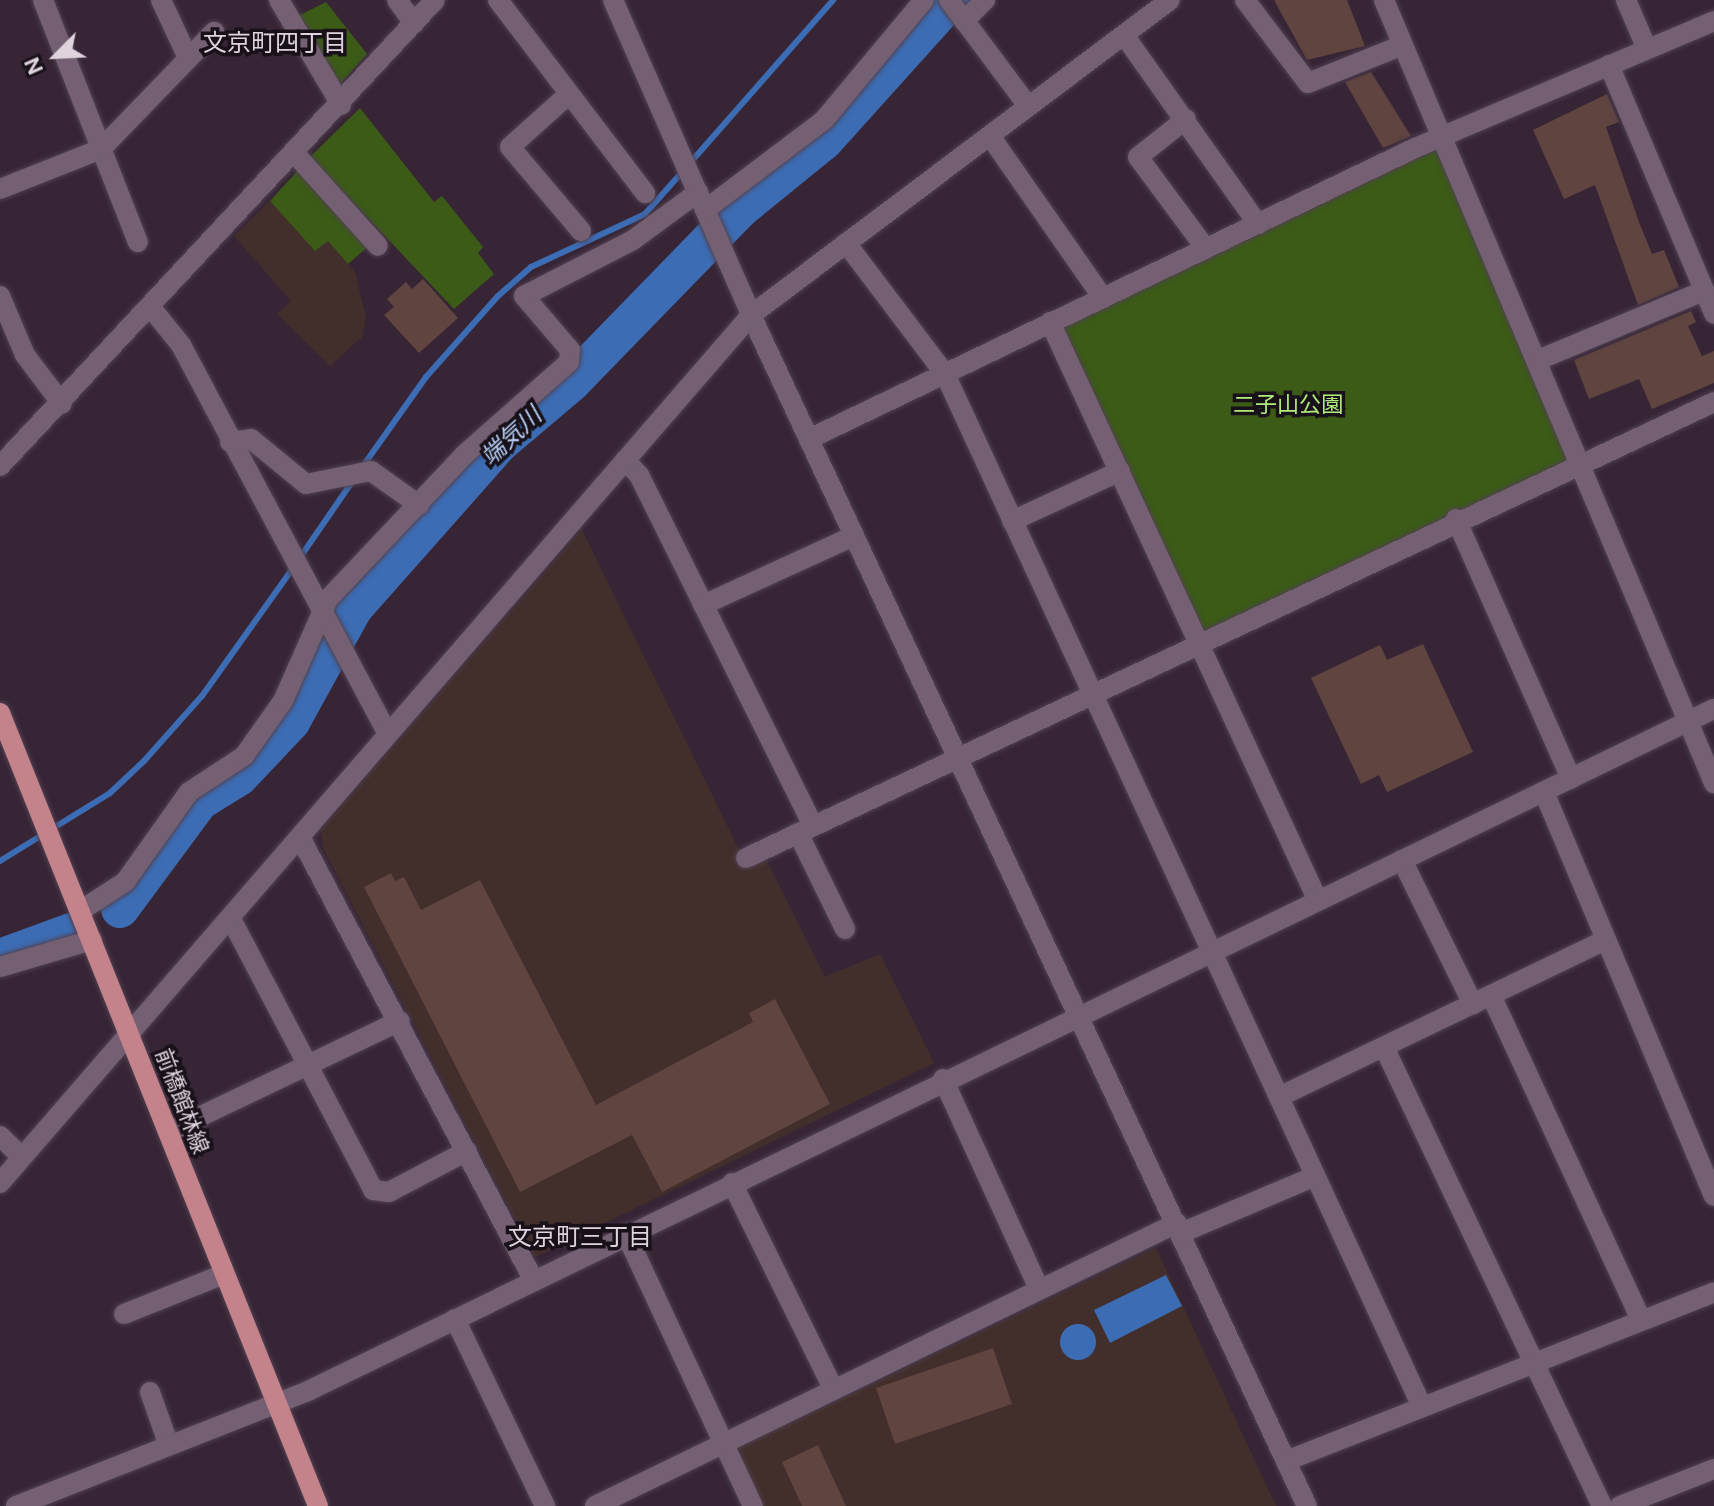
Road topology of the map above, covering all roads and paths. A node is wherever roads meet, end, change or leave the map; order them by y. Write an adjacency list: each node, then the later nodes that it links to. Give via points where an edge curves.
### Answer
1 (43, 0): 30 (street)
2 (161, 0): 22 (street)
3 (279, 0): 25 (street)
4 (397, 0): 17 (street)
5 (435, 0): 17 (street)
6 (498, 0): 24 (street)
7 (924, 0): 34 (street, via 824,120)
8 (949, 0): 15 (street)
9 (985, 0): 15 (street)
10 (1170, 0): 19 (street)
11 (1245, 0): 20 (street, via 1308,83)
12 (1384, 0): 20 (street)
13 (1626, 0): 21 (street)
14 (616, 1): 34 (street)
15 (964, 21): 26 (street)
16 (1714, 21): 21 (street)
17 (414, 23): 25 (street)
18 (214, 32): 22 (street)
19 (1124, 35): 26 (street); 27 (street)
20 (1403, 45): 29 (street)
21 (1647, 49): 23 (street)
22 (188, 58): 30 (street)
23 (1609, 65): 29 (street); 41 (street)
24 (569, 94): 33 (street); 36 (street, via 510,147)
25 (341, 105): 31 (street)
26 (1028, 106): 28 (street)
27 (1186, 119): 35 (street); 40 (street, via 1138,157)
28 (990, 136): 38 (street); 43 (street)
29 (1442, 136): 35 (street); 48 (street)
30 (101, 149): 32 (street); 37 (street)
31 (296, 155): 39 (street); 44 (street)
32 (0, 189)
33 (645, 193)
34 (701, 201): 46 (street); 58 (street, via 524,296 570,350 569,362)
35 (1258, 224): 40 (street)
36 (581, 231)
37 (138, 242)
38 (846, 243): 46 (street); 49 (street)
39 (378, 246)
40 (1206, 249): 43 (street)
41 (1704, 291): 45 (street); 48 (street)
42 (0, 296): 51 (street, via 25,355)
43 (1103, 298): 47 (street)
44 (152, 309): 51 (street); 53 (street, via 181,345)
45 (1714, 314)
46 (751, 315): 52 (street); 54 (street)
47 (1050, 322): 49 (street); 57 (street)
48 (1538, 360): 55 (street)
49 (945, 374): 52 (street); 60 (street)
50 (1714, 402): 55 (street)
51 (62, 404): 56 (street)
52 (809, 439): 61 (street)
53 (230, 442): 58 (street, via 251,439 306,484 371,471); 63 (street)
54 (625, 460): 62 (street); 69 (street)
55 (1580, 460): 59 (street); 68 (street)
56 (0, 466)
57 (1120, 471): 60 (street); 64 (street)
58 (419, 505): 63 (street)
59 (1456, 519): 64 (street); 71 (street)
60 (1012, 521): 65 (street)
61 (854, 536): 62 (street); 70 (street)
62 (703, 605): 74 (street)
63 (320, 611): 69 (street); 79 (street, via 283,701 244,756 189,792 125,882)
64 (1199, 644): 65 (street); 78 (street)
65 (1093, 694): 70 (street); 84 (street)
66 (1714, 709): 68 (street)
67 (0, 713): 79 (main road, 前橋館林線)
68 (1688, 722): 71 (street); 72 (street)
69 (388, 734): 75 (street)
70 (955, 756): 74 (street); 87 (street)
71 (1571, 779): 73 (street)
72 (1714, 783)
73 (1544, 792): 77 (street); 83 (street)
74 (805, 829): 76 (street); 81 (street)
75 (300, 837): 80 (street); 88 (street)
76 (746, 858)
77 (1402, 860): 78 (street); 86 (street)
78 (1318, 901): 84 (street)
79 (80, 911): 82 (main road, 前橋館林線)
80 (231, 919): 89 (street); 91 (street)
81 (845, 929)
82 (92, 940): 85 (street); 89 (main road, 前橋館林線)
83 (1605, 940): 86 (street); 98 (street)
84 (1212, 953): 87 (street); 93 (street)
85 (0, 967)
86 (1482, 1000): 90 (street); 111 (street)
87 (1080, 1013): 92 (street); 103 (street)
88 (400, 1021): 91 (street); 96 (street)
89 (130, 1034): 94 (main road, 前橋館林線); 97 (street)
90 (1384, 1047): 93 (street); 112 (street)
91 (309, 1065): 94 (street); 96 (street, via 378,1193)
92 (943, 1079): 101 (street); 107 (street)
93 (1279, 1097): 99 (street)
94 (168, 1132): 105 (main road, 前橋館林線)
95 (0, 1136): 97 (street)
96 (467, 1151): 106 (street)
97 (22, 1157): 100 (street)
98 (1709, 1170): 102 (street)
99 (1315, 1176): 103 (street); 116 (street)
100 (0, 1183)
101 (732, 1183): 104 (street); 113 (street)
102 (1714, 1196)
103 (1179, 1228): 107 (street); 119 (street)
104 (626, 1234): 106 (street); 117 (street)
105 (224, 1274): 109 (street); 115 (main road, 前橋館林線)
106 (534, 1281): 110 (street)
107 (1039, 1289): 113 (street)
108 (1714, 1292): 111 (street)
109 (124, 1314)
110 (455, 1319): 115 (street); 123 (street)
111 (1641, 1320): 112 (street)
112 (1536, 1360): 116 (street); 127 (street)
113 (833, 1388): 117 (street)
114 (150, 1392): 118 (street)
115 (278, 1402): 118 (street); 122 (main road, 前橋館林線)
116 (1422, 1407): 119 (street)
117 (722, 1441): 124 (street); 125 (street)
118 (168, 1443): 121 (street)
119 (1286, 1461): 126 (street)
120 (1714, 1469): 128 (street)
121 (23, 1505)
122 (318, 1506)
123 (545, 1506)
124 (595, 1506)
125 (753, 1506)
126 (1307, 1506)
127 (1602, 1506)
128 (1620, 1506)

